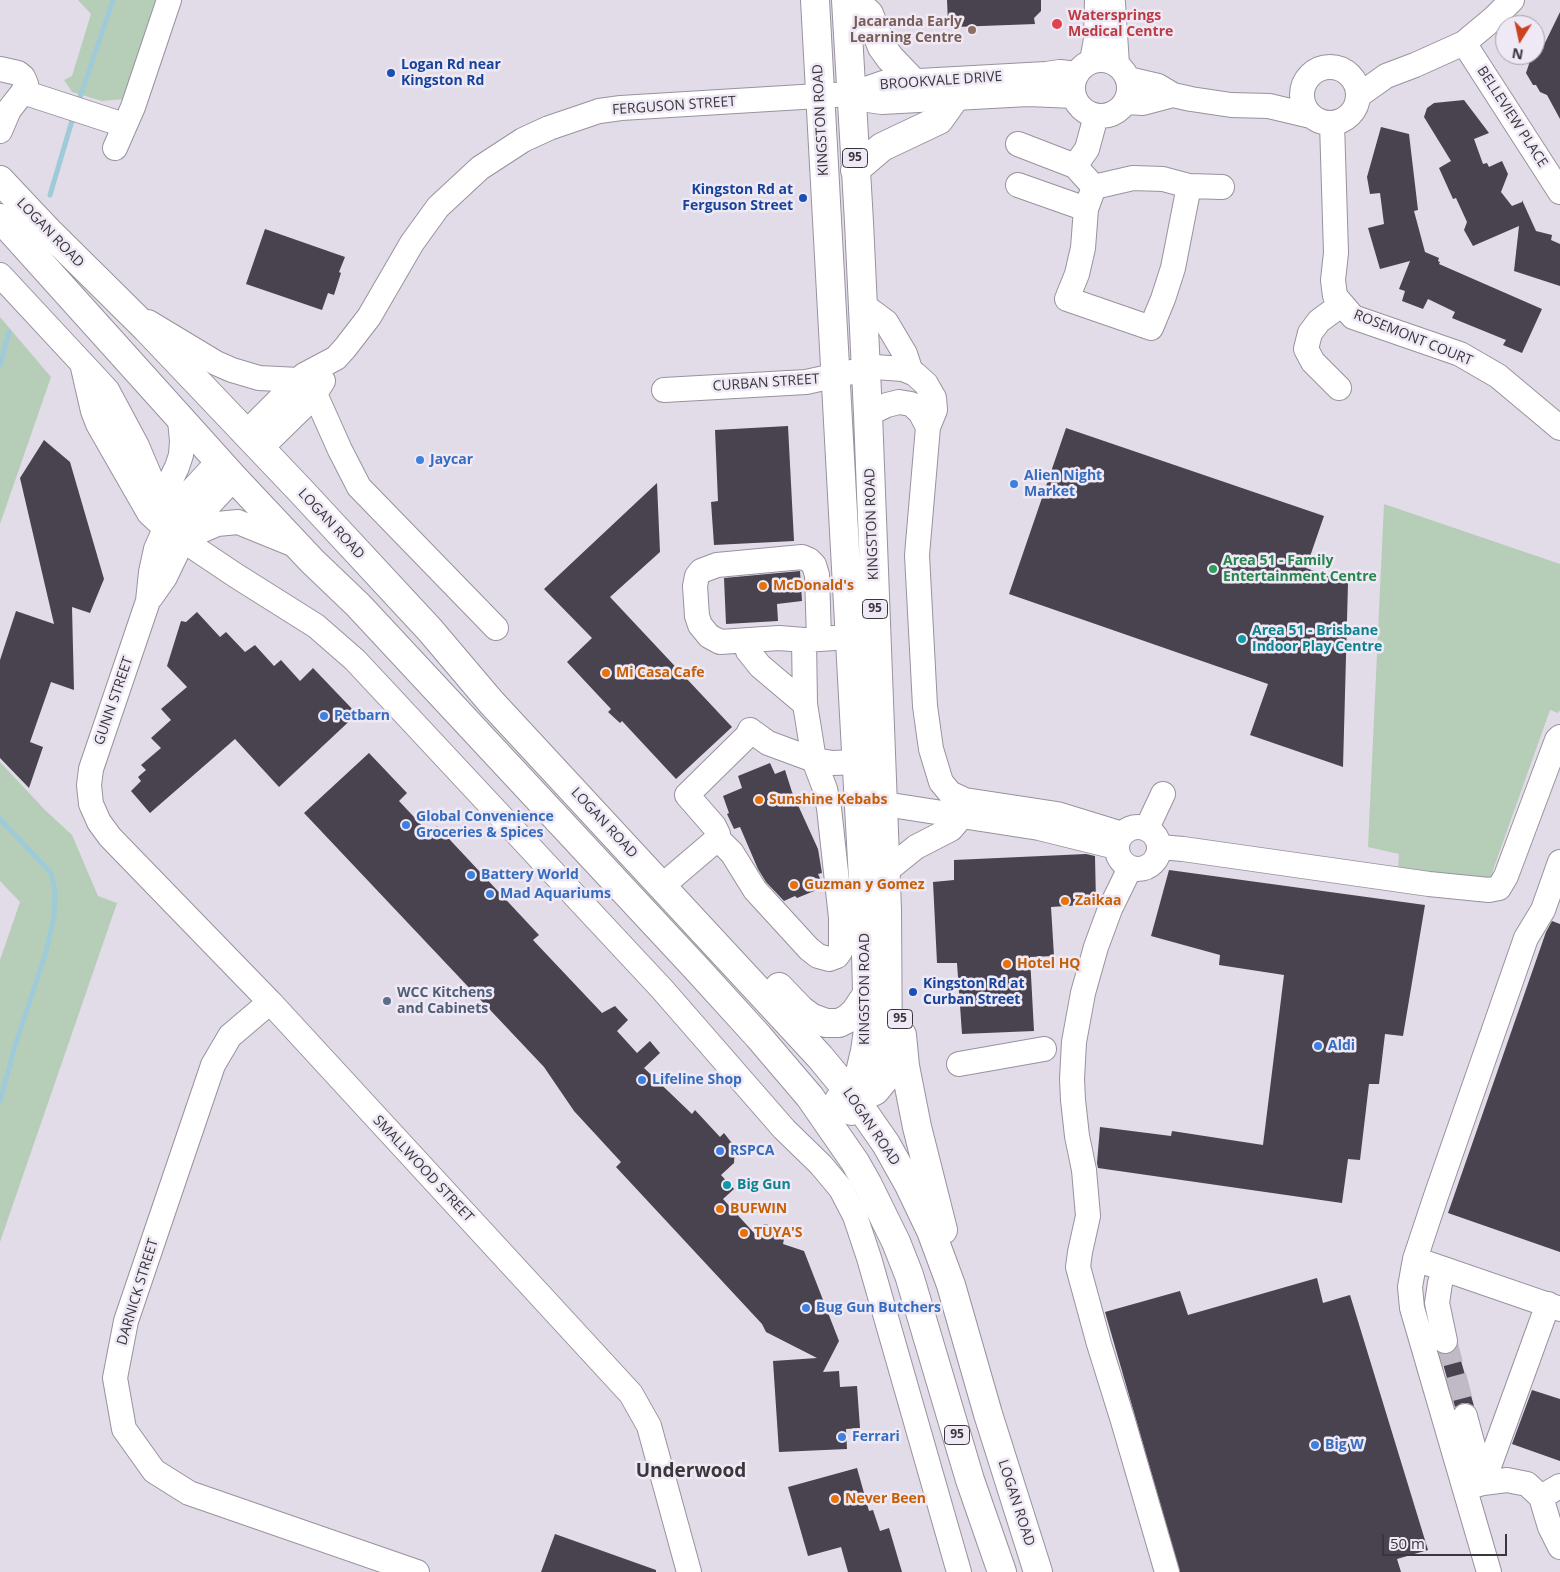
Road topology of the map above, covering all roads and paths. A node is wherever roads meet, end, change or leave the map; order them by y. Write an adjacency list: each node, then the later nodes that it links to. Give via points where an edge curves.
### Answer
1 (170, 0): 22 (street)
2 (815, 0): 17 (main road, KINGSTON ROAD / 95)
3 (846, 0): 16 (main road, KINGSTON ROAD / 95)
4 (854, 0): 11 (main road, via 870,14 882,47)
5 (1097, 0): 10 (street, via 1096,39)
6 (1112, 0): 12 (street)
7 (1512, 0): 8 (street)
8 (1464, 42): 13 (street, via 1415,65); 32 (street, BELLEVIEW PLACE)
9 (0, 69): 15 (street, via 23,77 26,84)
10 (1081, 77): 11 (street, BROOKVALE DRIVE, via 1060,72); 12 (street, via 1101,60 1109,61); 18 (street, BROOKVALE DRIVE, via 1028,94); 20 (street, via 1082,110)
11 (913, 82): 16 (street, BROOKVALE DRIVE, via 883,83)
12 (1124, 82): 19 (street, via 1158,86 1173,95 1231,105); 20 (street, via 1113,114)
13 (1354, 85): 14 (street, via 1340,68 1331,66 1313,72); 21 (street, via 1356,105 1352,113 1344,119)
14 (1302, 87): 19 (street); 21 (street, via 1303,104)
15 (14, 91): 22 (street); 23 (street)
16 (851, 94): 17 (street, FERGUSON STREET); 18 (street, BROOKVALE DRIVE, via 876,102); 27 (main road, KINGSTON ROAD / 95)
17 (820, 96): 41 (main road, KINGSTON ROAD / 95); 42 (street, FERGUSON STREET, via 599,111 523,140 480,168 438,207 412,243 364,326 336,358 311,370)
18 (954, 99): 27 (main road, via 939,120 882,147)
19 (1269, 106): 21 (street)
20 (1096, 116): 26 (street, via 1087,149)
21 (1321, 119): 37 (street, ROSEMONT COURT, via 1336,253 1333,280 1335,296)
22 (124, 125): 25 (street)
23 (0, 131)
24 (1018, 144): 26 (street)
25 (115, 148)
26 (1075, 166): 33 (street)
27 (855, 170): 36 (main road, KINGSTON ROAD / 95)
28 (0, 180): 38 (main road, LOGAN ROAD)
29 (1018, 185): 33 (street)
30 (1189, 186): 31 (street); 33 (street, via 1163,179 1133,178); 33 (street, via 1173,268 1151,328 1067,299 1083,248)
31 (1222, 187)
32 (1560, 192)
33 (1090, 198)
34 (0, 218): 46 (main road, LOGAN ROAD)
35 (0, 275): 51 (street, via 82,364 101,430 145,508 156,520)
36 (863, 305): 39 (main road, KINGSTON ROAD / 95); 40 (street, via 886,322 905,354)
37 (1343, 307): 43 (street, via 1319,321 1310,333 1306,349 1306,367); 48 (street, ROSEMONT COURT, via 1353,317 1460,354 1498,376)
38 (127, 309): 42 (street, via 224,367); 49 (main road, LOGAN ROAD)
39 (866, 368): 40 (street, CURBAN STREET, via 891,367); 41 (street, CURBAN STREET); 45 (main road, KINGSTON ROAD / 95)
40 (911, 372): 47 (street, via 926,384 934,398 935,410)
41 (835, 377): 44 (street, CURBAN STREET, via 798,383); 54 (main road, KINGSTON ROAD / 95)
42 (307, 387): 49 (street, FERGUSON STREET); 53 (street, via 359,486)
43 (1338, 388)
44 (664, 390)
45 (868, 414): 47 (street, via 887,405 906,402 916,407); 62 (main road, KINGSTON ROAD / 95)
46 (180, 420): 50 (main road, LOGAN ROAD); 51 (street, via 181,455)
47 (928, 427): 67 (street, via 917,554 925,706 931,749 941,782 956,797 975,803 1057,814)
48 (1560, 428)
49 (253, 441): 50 (main road); 71 (main road, LOGAN ROAD)
50 (226, 469): 51 (street, GUNN STREET, via 182,499); 52 (main road, LOGAN ROAD)
51 (170, 520): 52 (street, via 217,524 238,522); 63 (street, GUNN STREET, via 165,577 148,601 91,769 88,785); 92 (street, via 235,575 316,626 355,660 662,989 841,1189 855,1216 869,1258)
52 (300, 547): 78 (main road, LOGAN ROAD, via 684,955)
53 (496, 628)
54 (850, 637): 55 (street); 60 (main road, KINGSTON ROAD / 95)
55 (812, 639): 56 (street); 56 (street, via 817,575 814,565 802,557 719,565 701,571 697,576 695,586 700,625 709,636 720,642); 57 (street)
56 (737, 642): 57 (street)
57 (805, 704): 59 (street)
58 (1560, 737): 66 (street, via 1499,888 1489,890 1429,884 1182,848)
59 (814, 760): 60 (street); 65 (street, via 768,743 750,730 686,795 714,826); 72 (street)
60 (858, 762): 62 (main road, KINGSTON ROAD / 95)
61 (1163, 794): 66 (street)
62 (871, 802): 64 (street); 70 (main road, KINGSTON ROAD / 95); 72 (main road, KINGSTON ROAD / 95)
63 (91, 804): 75 (street, SMALLWOOD STREET, via 98,822 110,837)
64 (963, 815): 67 (street); 70 (street, via 952,829 916,847)
65 (717, 838): 71 (street); 72 (street, via 732,853 755,890 818,956 829,959 837,956)
66 (1153, 838): 67 (street, via 1140,826 1133,827); 69 (street, via 1159,854 1151,866 1137,870)
67 (1119, 841): 69 (street, via 1120,860)
68 (1560, 862): 81 (street, via 1543,910 1526,938)
69 (1130, 868): 95 (street, via 1110,908 1096,947 1074,1042 1073,1100 1088,1216 1078,1267)
70 (885, 872): 72 (main road, KINGSTON ROAD / 95)
71 (662, 886): 73 (main road, LOGAN ROAD)
72 (864, 915): 74 (main road, KINGSTON ROAD / 95); 79 (main road, KINGSTON ROAD / 95, via 887,1069 876,1090); 83 (main road, 95, via 896,945 905,1066 938,1205)
73 (727, 956): 74 (main road, via 761,972 801,1010 822,1022 835,1024 847,1019); 79 (main road, LOGAN ROAD)
74 (868, 994): 79 (main road, KINGSTON ROAD / 95, via 866,1043)
75 (270, 1002): 90 (street, DARNICK STREET, via 230,1036 213,1065 126,1321 115,1378 124,1429 154,1471 189,1493); 91 (street, SMALLWOOD STREET, via 631,1394 649,1426)
76 (1044, 1049): 77 (street)
77 (959, 1064)
78 (810, 1097): 79 (main road); 80 (main road, LOGAN ROAD)
79 (854, 1098): 80 (main road, 95); 83 (main road, LOGAN ROAD / 95, via 909,1185)
80 (855, 1162): 93 (main road, LOGAN ROAD / 95, via 883,1214 909,1275 970,1480)
81 (1415, 1259): 82 (street); 87 (street, via 1410,1287 1412,1308)
82 (1445, 1270): 84 (street); 85 (street, via 1437,1303)
83 (951, 1285): 94 (main road, LOGAN ROAD / 95)
84 (1554, 1307): 87 (street)
85 (1444, 1341)
86 (1464, 1416): 87 (street)
87 (1474, 1486): 88 (street, via 1507,1480); 96 (street)
88 (1550, 1492): 89 (street, via 1550,1527)
89 (1560, 1547)
90 (417, 1572)
91 (689, 1572)
92 (960, 1572)
93 (1002, 1572)
94 (1038, 1572)
95 (1167, 1572)
96 (1489, 1572)

